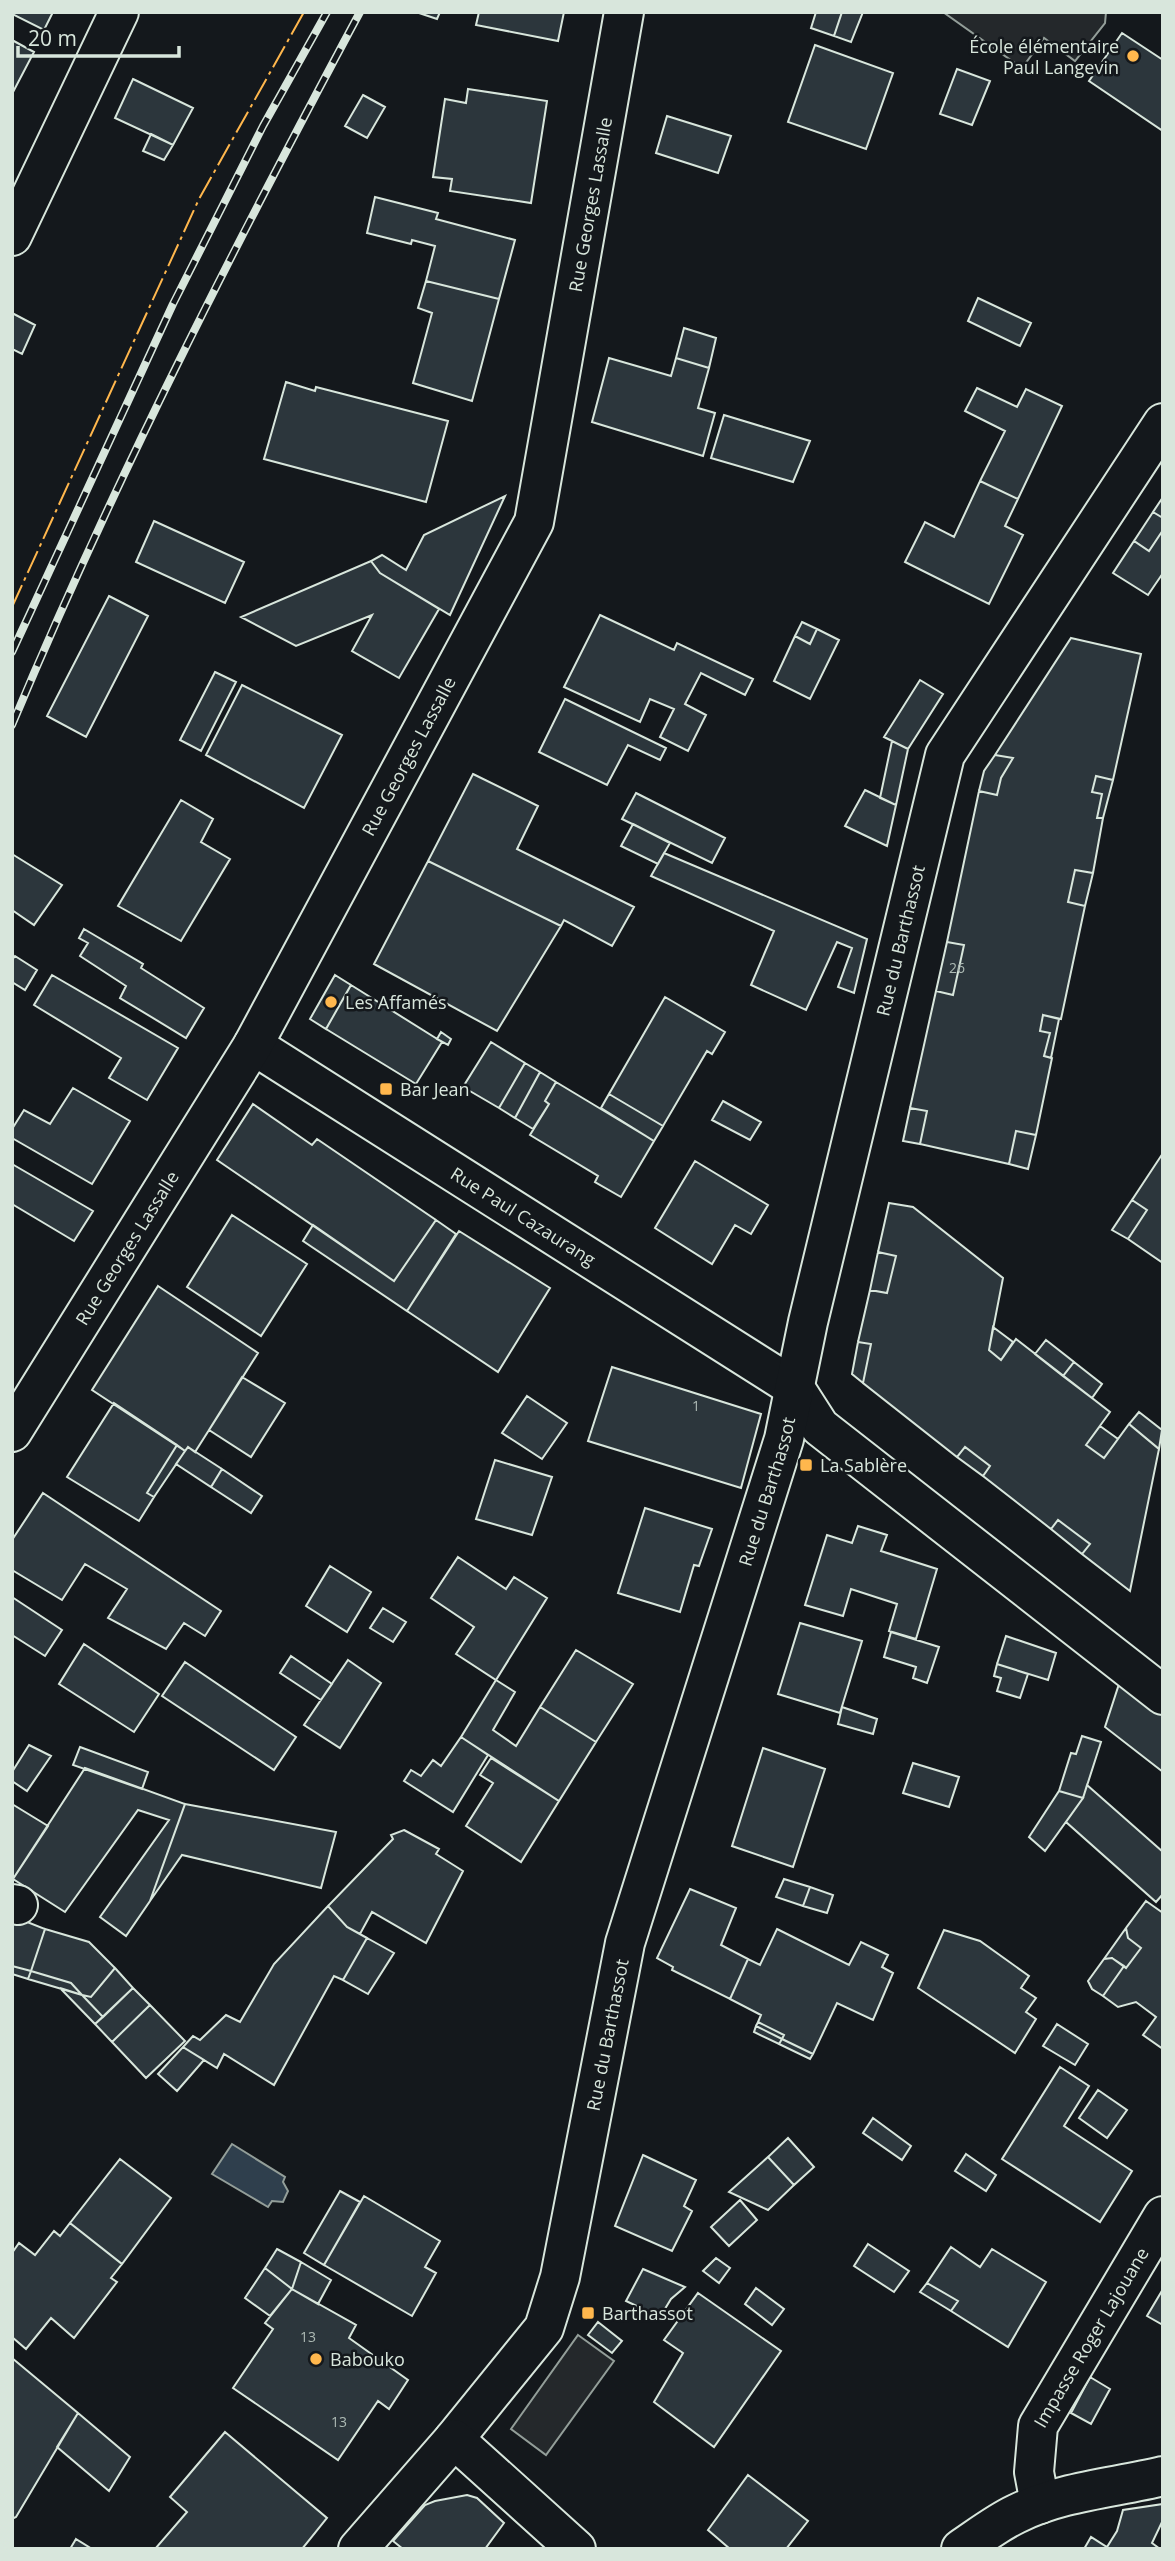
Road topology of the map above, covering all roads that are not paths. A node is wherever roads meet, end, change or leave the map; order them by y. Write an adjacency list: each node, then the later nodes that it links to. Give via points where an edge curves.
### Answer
1 (119, 12): 3 (street)
2 (624, 12): 5 (street, Rue Georges Lassalle, via 534,522)
3 (15, 225)
4 (1163, 423): 6 (street, Rue du Barthassot, via 945,755)
5 (253, 1045): 6 (street, Rue Paul Cazaurang); 7 (street, Rue Georges Lassalle)
6 (795, 1388): 8 (street, via 820,1427); 10 (street, Rue du Barthassot, via 784,1439 625,1943 560,2277 544,2328)
7 (12, 1433)
8 (1163, 1695)
9 (1163, 2216): 12 (street, Impasse Roger Lajouane, via 1038,2426 1034,2472)
10 (454, 2439): 13 (street, Rue du Barthassot); 14 (street)
11 (1163, 2476): 12 (street)
12 (1040, 2504): 15 (street, via 1015,2514)
13 (358, 2549)
14 (576, 2549)
15 (961, 2549)

